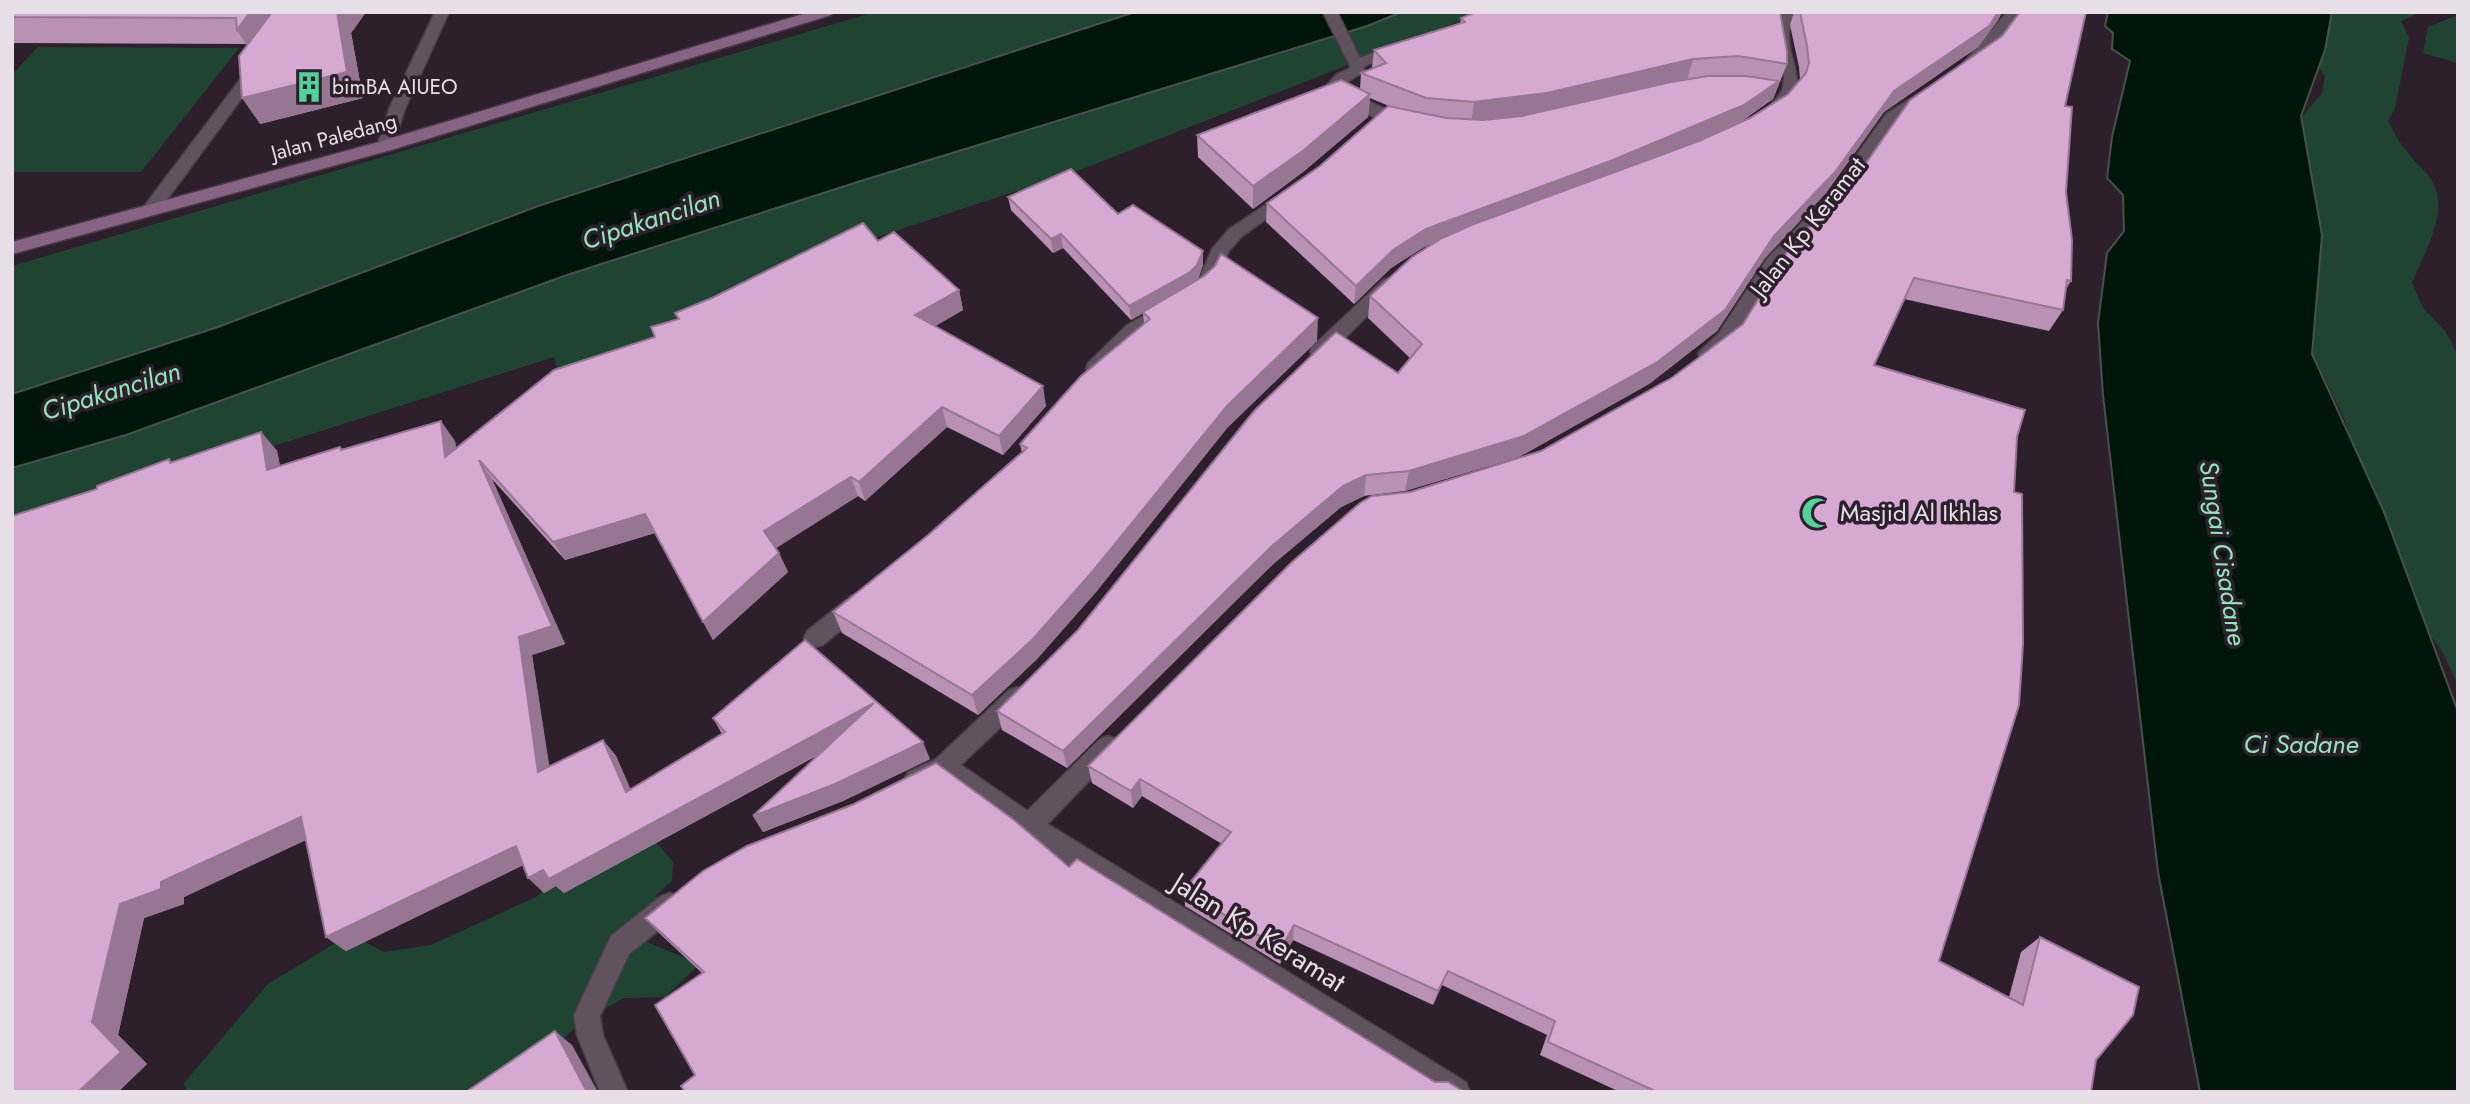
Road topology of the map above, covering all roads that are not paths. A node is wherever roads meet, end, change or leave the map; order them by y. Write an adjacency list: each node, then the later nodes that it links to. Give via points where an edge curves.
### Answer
1 (442, 12): 13 (street)
2 (827, 12): 13 (street, Jalan Paledang)
3 (1331, 12): 8 (street)
4 (1790, 12): 10 (street, via 1780,24 1792,74 1778,92 1774,111)
5 (2007, 14): 19 (street, Jalan Kp Keramat, via 1985,52 1892,117 1835,199 1773,263 1726,338)
6 (1416, 41): 8 (street)
7 (265, 55): 15 (street)
8 (1354, 62): 9 (street, via 1357,71 1342,77 1336,84 1338,93)
9 (1383, 115): 11 (street); 12 (street)
10 (1755, 123)
11 (1421, 127)
12 (1362, 133)
13 (385, 146): 15 (street, Jalan Paledang)
14 (1311, 178): 20 (street, via 1235,233 1222,250 1208,284 1133,330)
15 (151, 209): 16 (street, Jalan Paledang)
16 (12, 248)
17 (1410, 267): 18 (street)
18 (1301, 369)
19 (1687, 369)
20 (1081, 384)
21 (875, 590): 22 (street)
22 (815, 638)
23 (1028, 687): 25 (street)
24 (1126, 729): 27 (street)
25 (944, 766): 26 (street); 27 (street, Jalan Kp Keramat)
26 (898, 789)
27 (1029, 826): 30 (street, Jalan Kp Keramat)
28 (683, 894): 29 (street, via 620,945 587,1015)
29 (614, 1092)
30 (1456, 1092)

